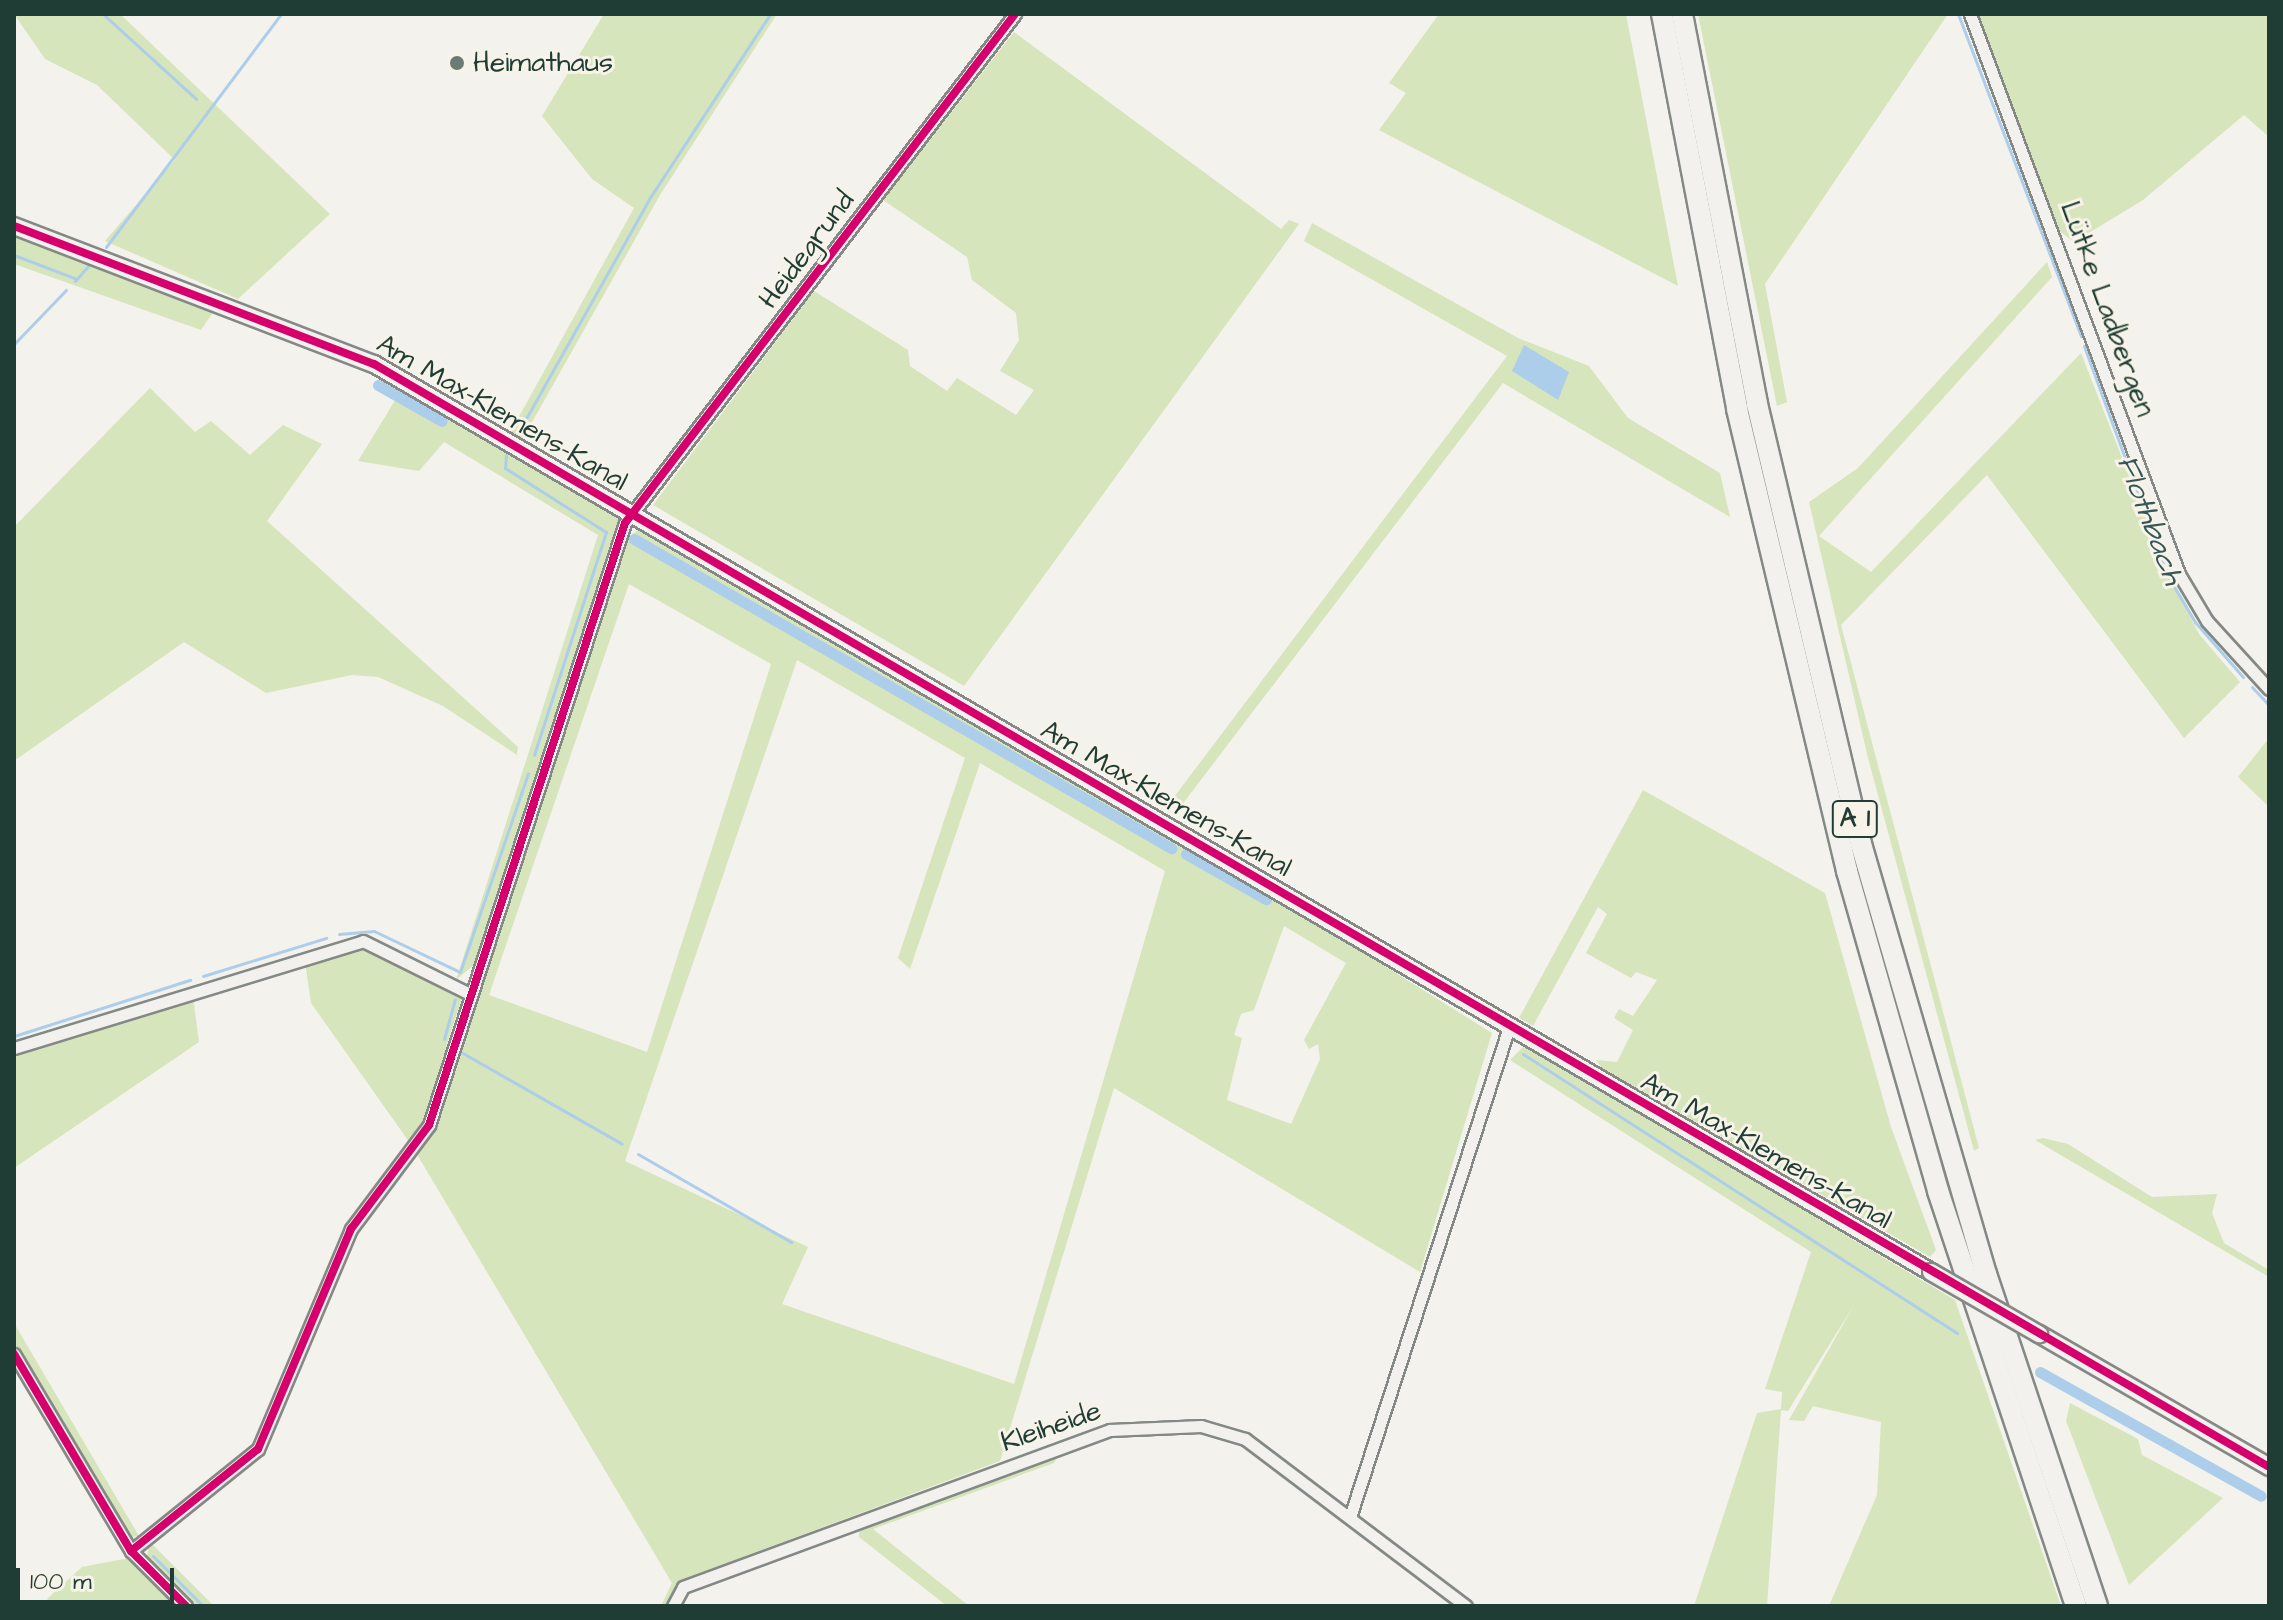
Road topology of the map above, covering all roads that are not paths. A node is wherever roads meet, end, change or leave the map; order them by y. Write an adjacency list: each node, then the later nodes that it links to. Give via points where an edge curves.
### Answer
1 (1015, 14): 6 (street, Heidegrund)
2 (1662, 14): 18 (highway, A 1, via 1737,409 1847,871 1943,1205)
3 (1682, 14): 19 (highway, A 1, via 1757,404 1861,844 1981,1259)
4 (1970, 14): 7 (street, Lütke Ladbergen, via 2179,574 2207,621)
5 (14, 226): 6 (main road, Am Max-Klemens-Kanal, via 349,352)
6 (632, 513): 8 (street, Heidegrund, via 602,579); 9 (main road, Am Max-Klemens-Kanal)
7 (2269, 689)
8 (470, 994): 10 (street, via 363,941); 14 (street, Heidegrund, via 429,1125 351,1229 264,1440)
9 (1509, 1027): 12 (main road, Am Max-Klemens-Kanal, bridge); 13 (street)
10 (14, 1048)
11 (14, 1354): 14 (street)
12 (2269, 1467)
13 (1350, 1517): 16 (street, Kleiheide, via 1230,1431 1127,1428 683,1587); 17 (street, Kleiheide)
14 (131, 1551): 15 (street)
15 (186, 1606)
16 (673, 1606)
17 (1466, 1606)
18 (2076, 1606)
19 (2097, 1606)

